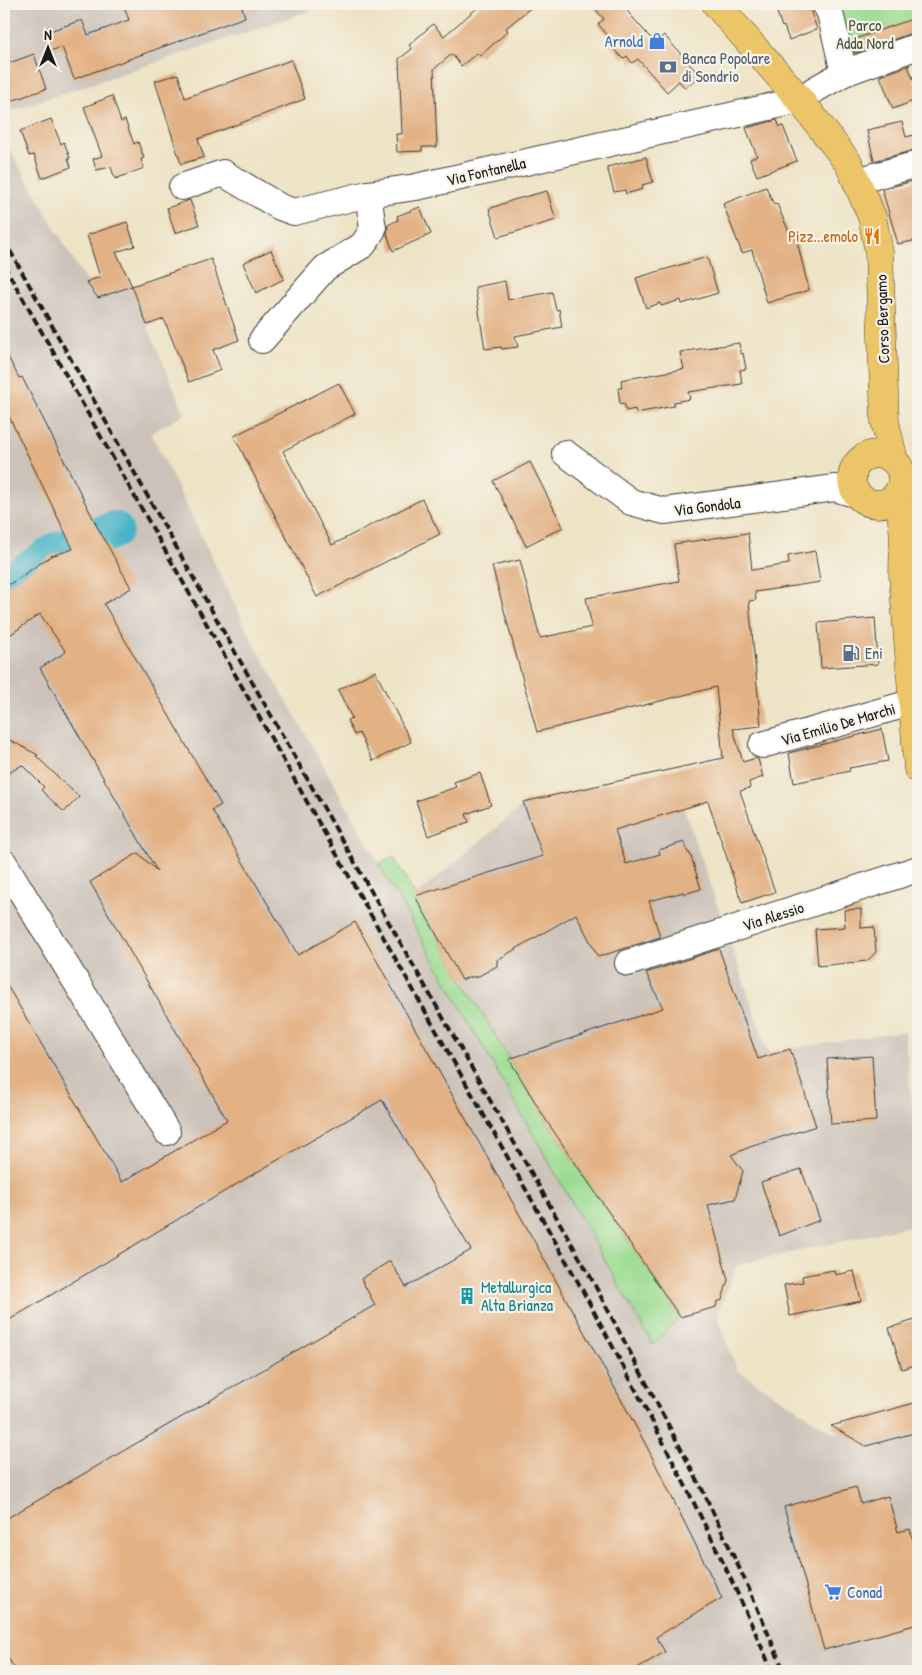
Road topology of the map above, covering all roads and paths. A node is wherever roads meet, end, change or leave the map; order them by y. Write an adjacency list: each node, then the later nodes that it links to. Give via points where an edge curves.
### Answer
1 (716, 4): 5 (main road, Corso Bergamo)
2 (825, 4): 4 (street)
3 (918, 46): 4 (street)
4 (844, 73): 5 (street)
5 (800, 100): 7 (main road, Corso Bergamo, via 849,164); 9 (street, Via Fontanella, via 416,187)
6 (918, 164): 7 (street)
7 (857, 181): 11 (main road, Corso Bergamo, via 872,217 879,252)
8 (182, 187): 9 (street, Via Fontanella, via 223,173 294,212)
9 (368, 194): 10 (street, via 373,229 363,245 325,268)
10 (262, 340)
11 (885, 422): 13 (main road); 13 (main road, Corso Bergamo, via 902,485)
12 (566, 453): 13 (street, Via Gondola, via 631,502 664,511)
13 (864, 486): 14 (main road, via 888,522)
14 (912, 624): 15 (main road)
15 (914, 702): 16 (street, Via Emilio De Marchi); 17 (main road)
16 (762, 746)
17 (918, 769)
18 (4, 863): 21 (street)
19 (918, 869): 20 (street, Via Alessio)
20 (628, 963)
21 (167, 1132)

